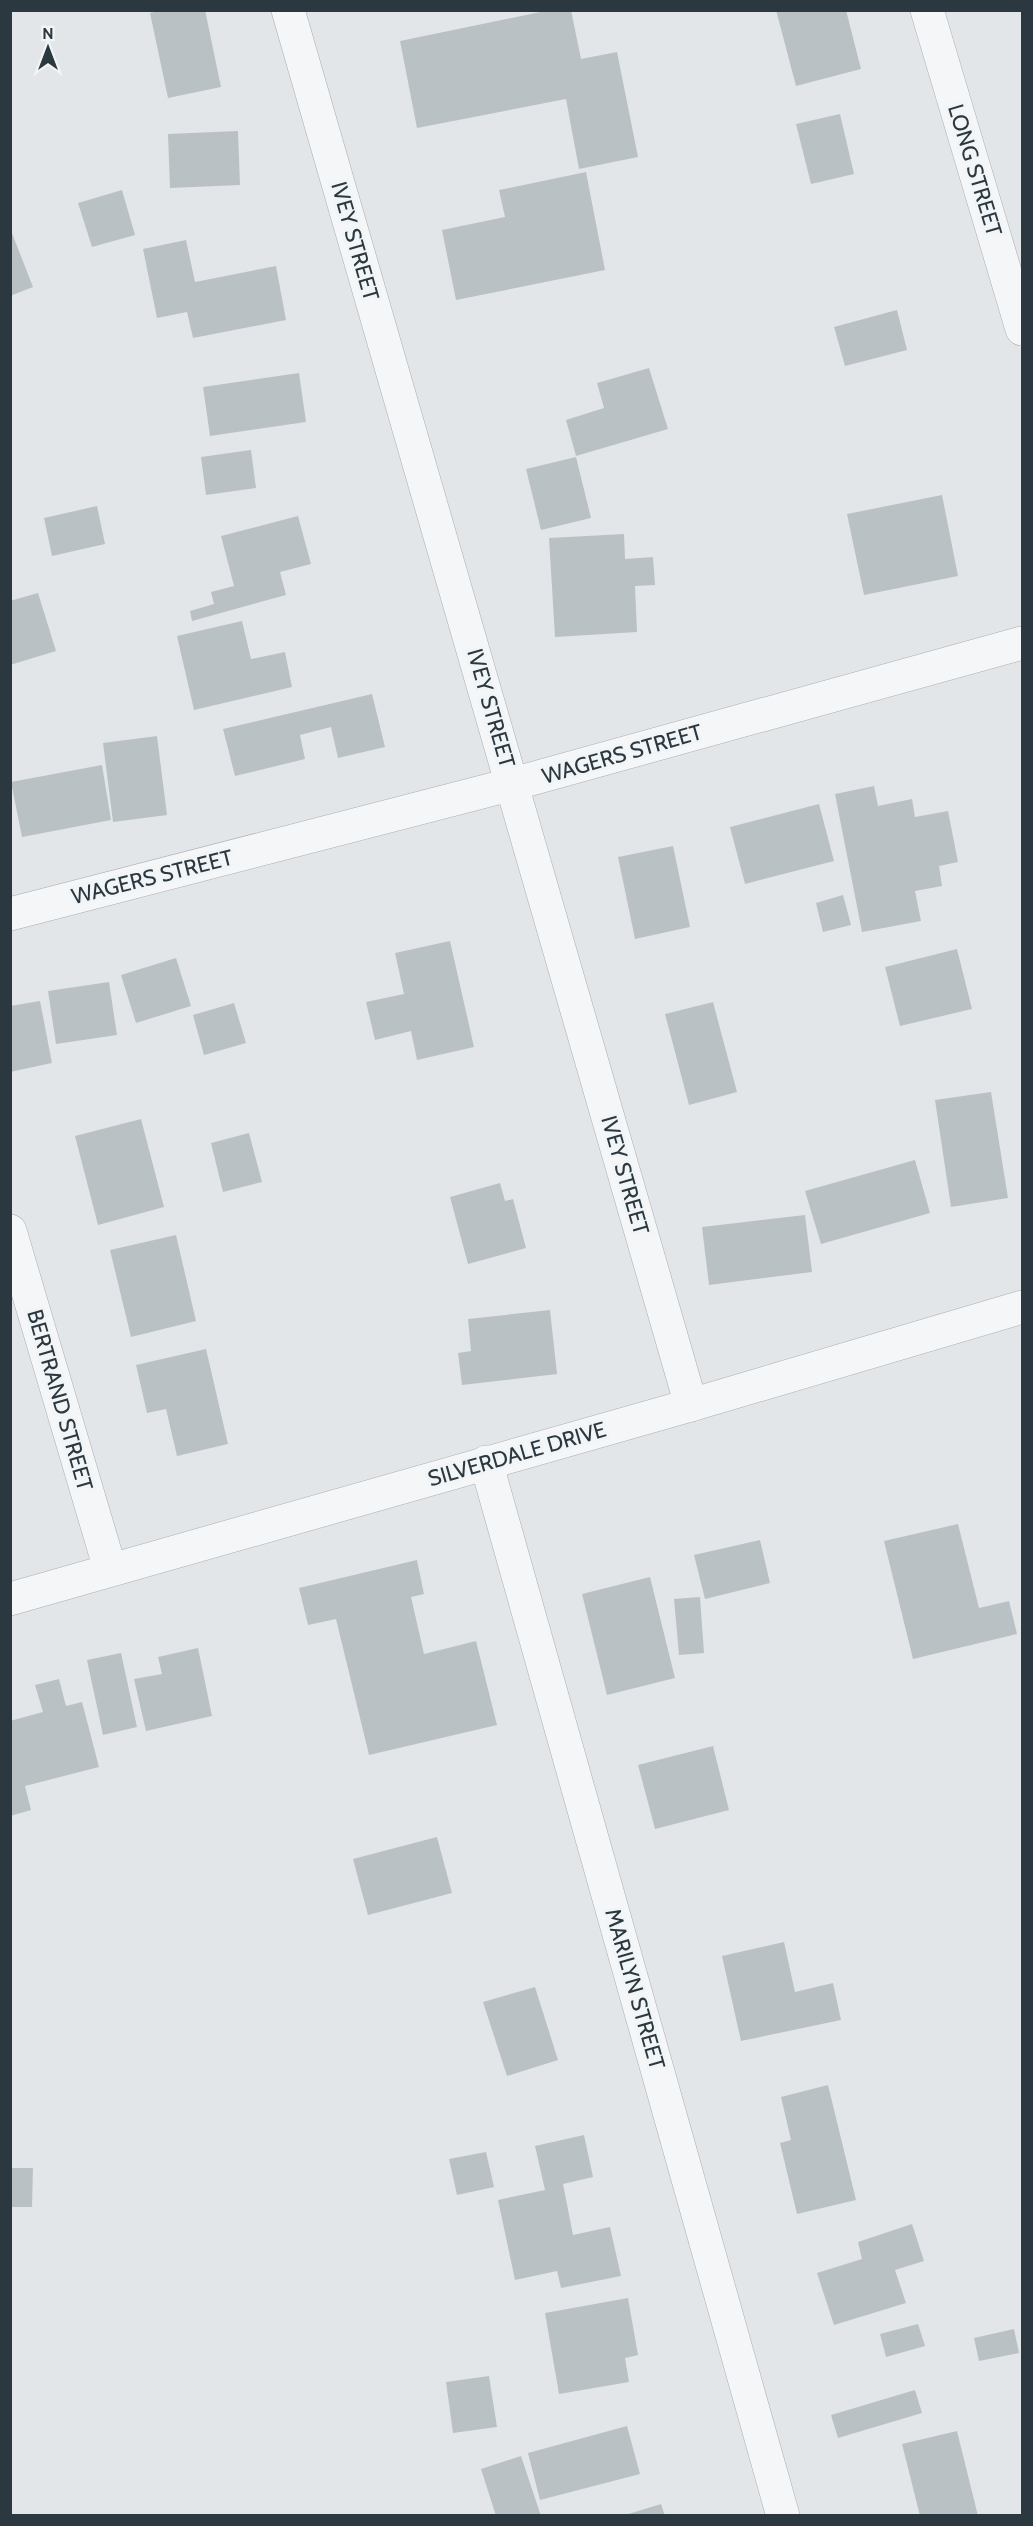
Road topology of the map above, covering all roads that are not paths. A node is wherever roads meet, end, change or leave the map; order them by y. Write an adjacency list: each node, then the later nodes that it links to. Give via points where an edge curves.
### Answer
1 (288, 10): 5 (street, IVEY STREET)
2 (927, 10): 3 (street, LONG STREET)
3 (1023, 330)
4 (1023, 643): 5 (street, WAGERS STREET)
5 (513, 784): 6 (street, WAGERS STREET); 9 (street, IVEY STREET)
6 (10, 914)
7 (10, 1231): 11 (street, BERTRAND STREET)
8 (1023, 1307): 9 (street, SILVERDALE DRIVE)
9 (691, 1405): 10 (street, SILVERDALE DRIVE)
10 (486, 1462): 11 (street, SILVERDALE DRIVE); 13 (street, MARILYN STREET)
11 (110, 1569): 12 (street, SILVERDALE DRIVE)
12 (10, 1599)
13 (783, 2516)

